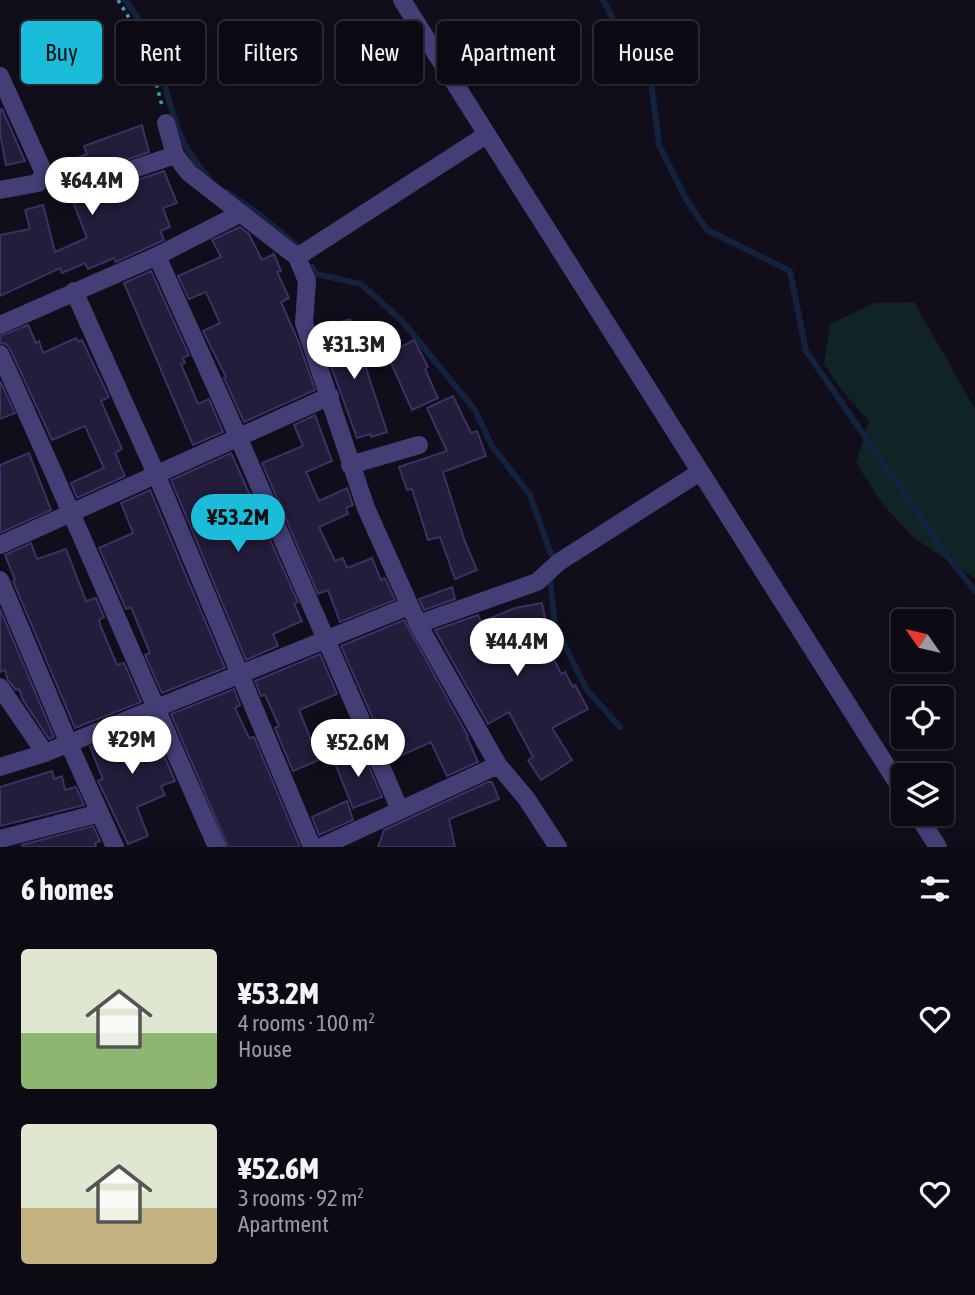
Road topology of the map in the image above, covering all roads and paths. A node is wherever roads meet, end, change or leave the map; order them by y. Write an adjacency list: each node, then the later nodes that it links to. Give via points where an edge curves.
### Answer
1 (118, 0): 4 (path, via 148,47)
2 (402, 0): 5 (street)
3 (0, 76): 8 (street, via 44,173 38,183)
4 (166, 123): 6 (street)
5 (486, 135): 11 (street); 19 (street)
6 (175, 155): 7 (street); 9 (street, via 189,173)
7 (95, 182)
8 (0, 190)
9 (241, 214): 10 (street); 11 (street)
10 (157, 256): 12 (street); 16 (street)
11 (297, 257): 15 (street, via 307,281 304,323)
12 (74, 291): 13 (street); 20 (street)
13 (0, 325)
14 (0, 354): 21 (street)
15 (330, 396): 16 (street); 18 (street)
16 (239, 439): 20 (street); 26 (street)
17 (419, 445): 18 (street)
18 (351, 465): 24 (street)
19 (701, 472): 25 (street, via 559,562 537,582); 34 (street)
20 (157, 476): 21 (street); 27 (street)
21 (73, 514): 22 (street); 29 (street)
22 (0, 545)
23 (0, 580): 30 (street)
24 (409, 606): 25 (street); 26 (street)
25 (418, 624): 32 (street)
26 (327, 639): 27 (street); 35 (street)
27 (239, 675): 29 (street); 41 (street)
28 (0, 687): 31 (street)
29 (155, 708): 30 (street); 40 (street)
30 (69, 744): 31 (street); 36 (street)
31 (45, 753): 33 (street)
32 (498, 765): 35 (street); 43 (street)
33 (0, 767)
34 (891, 773)
35 (400, 810): 42 (street)
36 (100, 813): 38 (street); 39 (street)
37 (925, 826): 44 (street)
38 (0, 839)
39 (116, 847)
40 (217, 847)
41 (312, 847)
42 (321, 847)
43 (558, 847)
44 (938, 847)

